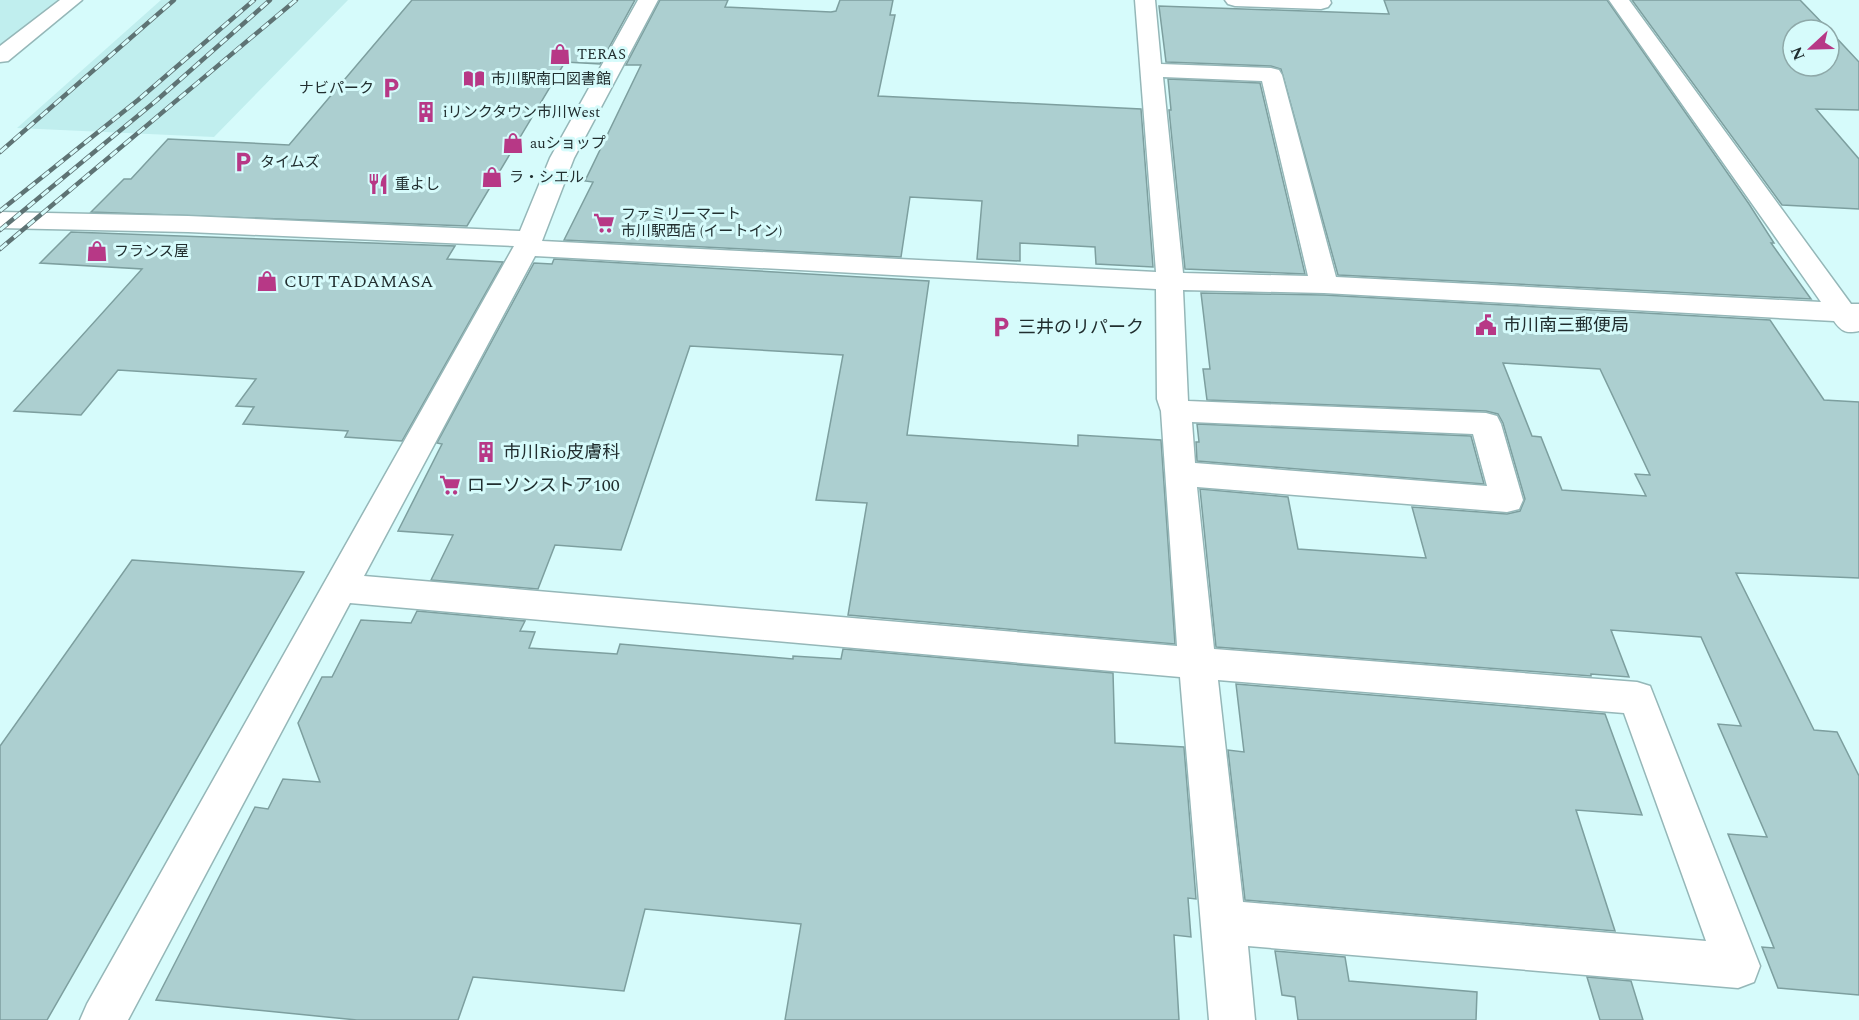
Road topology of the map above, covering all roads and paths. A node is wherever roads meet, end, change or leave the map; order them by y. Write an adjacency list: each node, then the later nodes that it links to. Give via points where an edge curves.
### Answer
1 (72, 0): 7 (street)
2 (648, 0): 10 (street, via 562,158)
3 (1145, 0): 8 (street)
4 (1235, 0): 5 (street, via 1321,3)
5 (1320, 0)
6 (1619, 0): 13 (street)
7 (0, 56)
8 (1151, 70): 11 (street); 12 (street, via 1271,75)
9 (0, 220): 10 (street, via 188,224)
10 (528, 243): 11 (street); 17 (street)
11 (1168, 281): 12 (street); 15 (street, via 1172,399)
12 (1324, 285): 13 (street)
13 (1851, 313): 14 (street)
14 (1859, 335)
15 (1176, 411): 16 (street); 16 (street, via 1486,424 1507,500)
16 (1180, 474): 18 (street)
17 (338, 588): 18 (street); 20 (street)
18 (1195, 663): 19 (street); 19 (street, via 1637,698 1738,966)
19 (1224, 922): 21 (street)
20 (103, 1020)
21 (1232, 1020)

